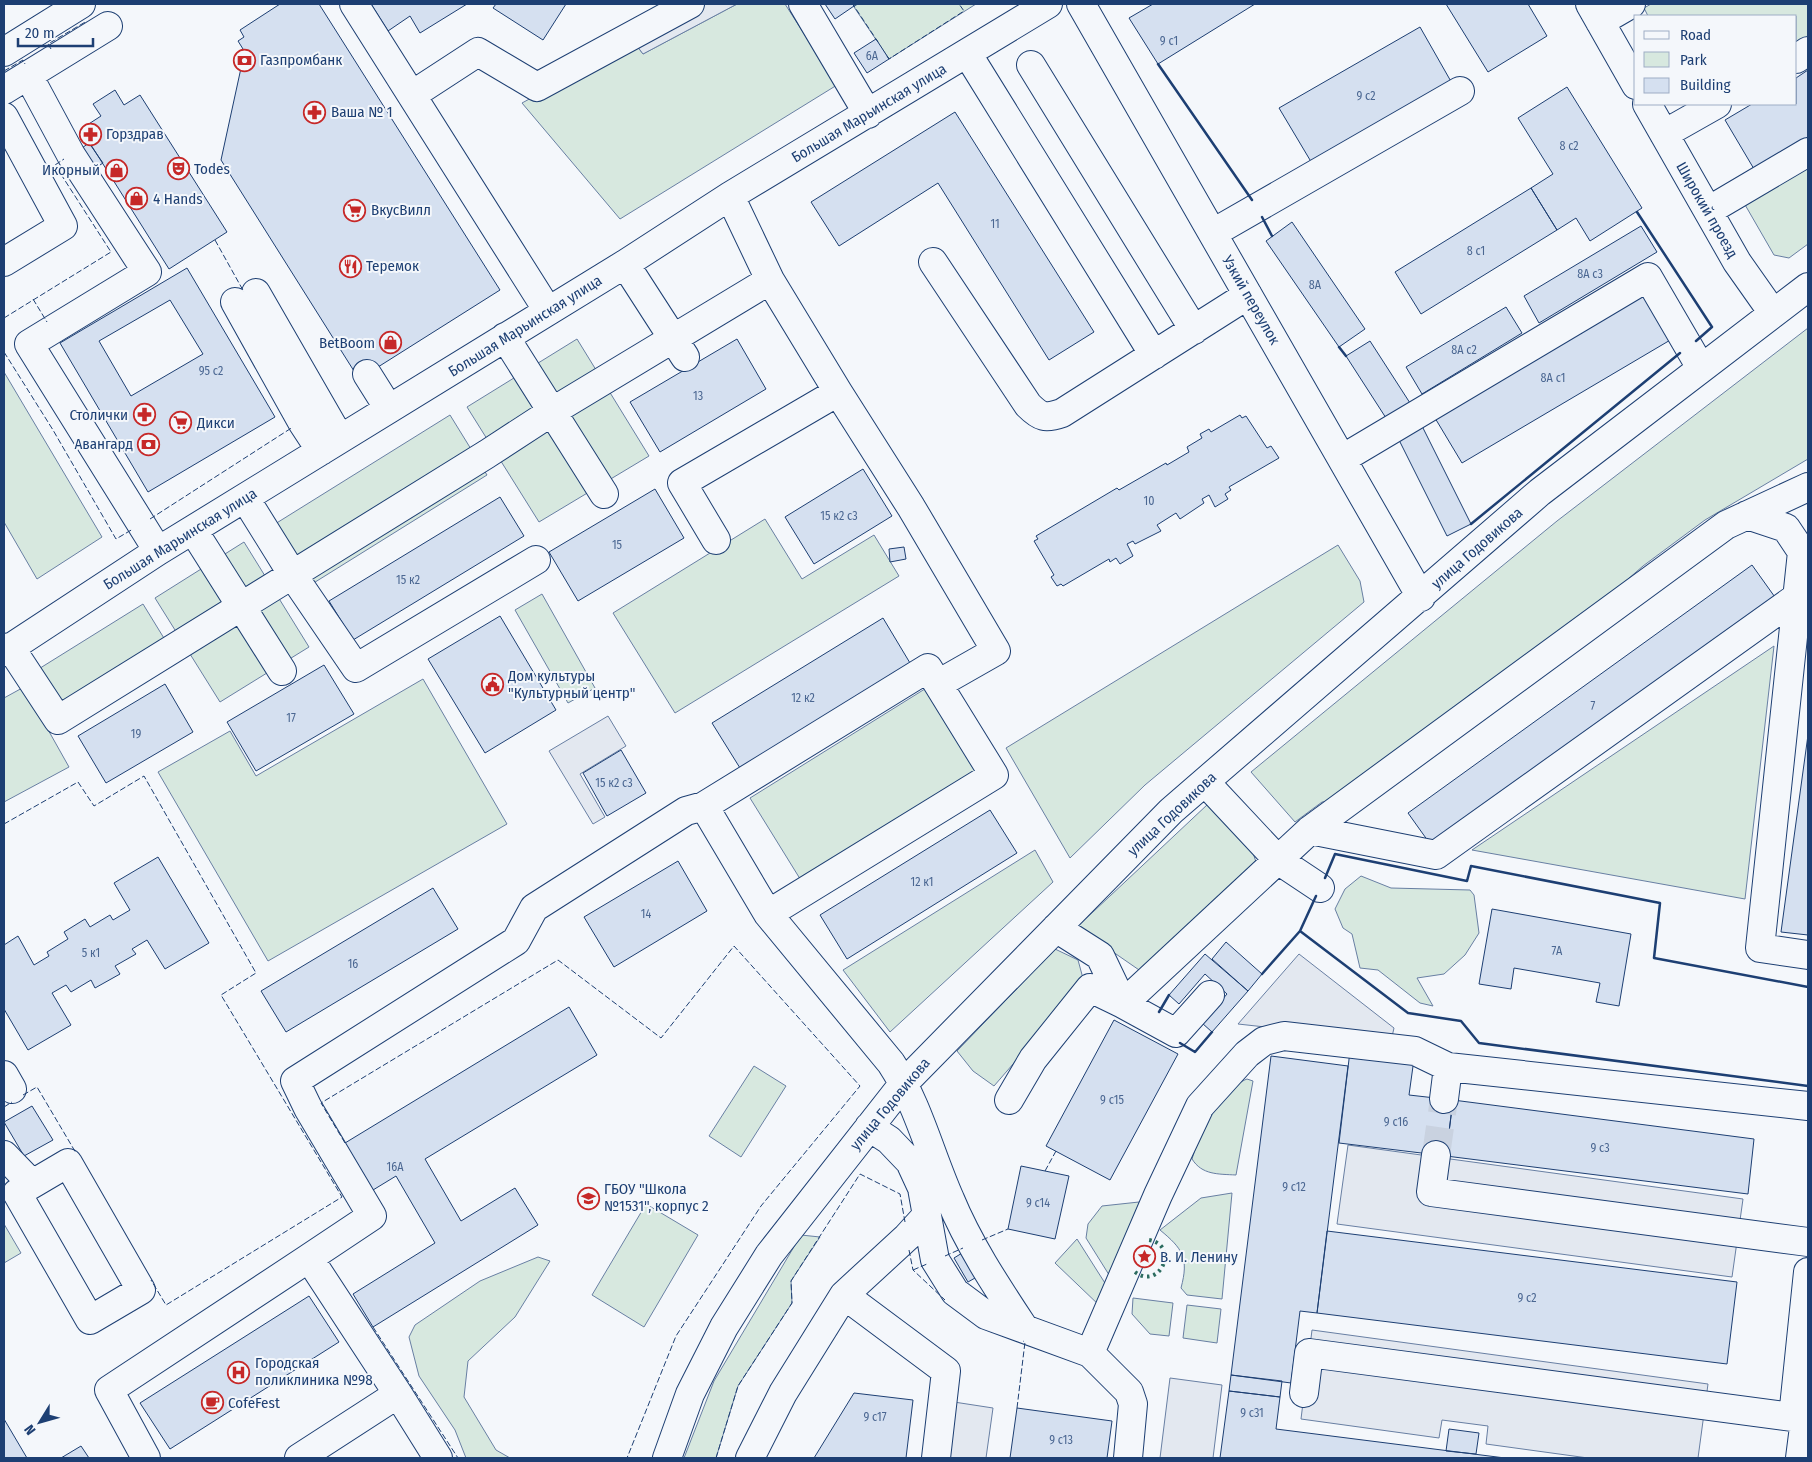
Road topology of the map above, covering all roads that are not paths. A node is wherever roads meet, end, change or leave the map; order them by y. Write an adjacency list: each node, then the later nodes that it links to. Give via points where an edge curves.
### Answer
1 (80, 4): 11 (street)
2 (354, 4): 19 (street)
3 (690, 4): 19 (street, via 537,87 478,52)
4 (803, 4): 22 (street)
5 (1048, 4): 12 (street, Большая Марьинская улица)
6 (1081, 4): 28 (street, Узкий переулок)
7 (1631, 4): 8 (street)
8 (1595, 13): 16 (street)
9 (108, 26): 15 (street)
10 (1808, 51): 13 (street)
11 (4, 52)
12 (967, 54): 22 (street, Большая Марьинская улица); 41 (street)
13 (1797, 57)
14 (1031, 65): 38 (street)
15 (28, 75): 17 (street); 55 (street, via 71,154 147,272 28,344)
16 (1634, 81)
17 (4, 90)
18 (1460, 91): 28 (street)
19 (412, 95): 36 (street)
20 (1648, 105): 24 (street, Широкий проезд)
21 (1715, 105): 24 (street)
22 (868, 114): 26 (street, Большая Марьинская улица)
23 (4, 117): 29 (street, via 63,226)
24 (1664, 134): 27 (street, Широкий проезд)
25 (1808, 152): 27 (street)
26 (730, 196): 31 (street, Большая Марьинская улица); 32 (street)
27 (1708, 211): 37 (street, Широкий проезд, via 1737,262)
28 (1213, 233): 34 (street, Узкий переулок)
29 (4, 262)
30 (933, 262): 41 (street, via 1036,414 1050,418 1062,413)
31 (624, 264): 36 (street, Большая Марьинская улица); 40 (street)
32 (770, 280): 40 (street); 44 (street)
33 (1808, 287): 37 (street, улица Годовикова)
34 (1248, 295): 38 (street); 48 (street, Узкий переулок)
35 (245, 297): 47 (street)
36 (548, 311): 39 (street, Большая Марьинская улица)
37 (1773, 313): 42 (street, улица Годовикова)
38 (1194, 330): 41 (street)
39 (505, 338): 45 (street, Большая Марьинская улица); 46 (street)
40 (679, 347): 46 (street)
41 (1154, 354)
42 (1701, 368): 48 (street, via 1648,277); 58 (street, улица Годовикова, via 1540,492)
43 (367, 374): 45 (street)
44 (838, 392): 54 (street, via 682,484); 63 (street, via 996,651)
45 (389, 409): 47 (street, Большая Марьинская улица)
46 (553, 411): 50 (street); 57 (street)
47 (330, 445): 51 (street, Большая Марьинская улица)
48 (1342, 459): 58 (street, Узкий переулок)
49 (1808, 487): 52 (street)
50 (604, 494)
51 (245, 498): 53 (street, Большая Марьинская улица); 57 (street)
52 (1747, 515): 59 (street, via 1786,528 1802,552); 66 (street, via 1726,525)
53 (193, 530): 55 (street, Большая Марьинская улица); 60 (street)
54 (716, 540)
55 (158, 551): 61 (street, Большая Марьинская улица)
56 (536, 560): 57 (street, via 356,668)
57 (294, 575): 60 (street)
58 (1421, 597): 64 (street, улица Годовикова)
59 (1797, 597): 66 (street, via 1436,855); 71 (street, via 1760,948)
60 (243, 606): 61 (street, via 58,720); 62 (street)
61 (7, 650)
62 (282, 671)
63 (938, 684): 65 (street, via 928,668); 69 (street, via 994,775)
64 (1205, 782): 67 (street); 70 (street, улица Годовикова, via 1171,811)
65 (704, 806): 69 (street); 85 (street, via 686,811 534,908 516,941 295,1081 372,1216)
66 (1310, 830): 67 (street)
67 (1278, 860): 68 (street); 73 (street)
68 (1320, 888)
69 (768, 914): 75 (street, via 891,1062)
70 (1056, 928): 73 (street, via 1100,956); 75 (street, улица Годовикова)
71 (1808, 955)
72 (1210, 995): 73 (street, via 1176,1032)
73 (1123, 1004): 77 (street, via 1090,988 1033,1059)
74 (1448, 1067): 76 (street); 78 (street); 89 (street, via 1415,1051 1284,1036 1264,1041 1247,1054 1200,1106)
75 (904, 1083): 79 (street, улица Годовикова); 88 (street, via 963,1227)
76 (1444, 1099)
77 (1009, 1100)
78 (1808, 1106)
79 (869, 1127): 83 (street, via 889,1140 910,1162 922,1188); 96 (street, улица Годовикова, via 768,1255 724,1327 690,1394)
80 (4, 1155): 82 (street)
81 (1436, 1155): 84 (street, via 1431,1192)
82 (32, 1184): 82 (street, via 68,1163 141,1290 90,1320 17,1193)
83 (927, 1215): 87 (street); 88 (street, via 935,1260 955,1292 986,1315)
84 (1808, 1242)
85 (309, 1258): 91 (street); 93 (street, via 109,1390)
86 (1808, 1272): 92 (street)
87 (844, 1295): 97 (street, via 782,1393); 98 (street, via 946,1371)
88 (1024, 1328): 89 (street)
89 (1090, 1353): 99 (street, via 1129,1392 1133,1404)
90 (1304, 1393): 92 (street, via 1309,1354)
91 (398, 1394): 94 (street); 95 (street)
92 (1802, 1418): 100 (street)
93 (146, 1458)
94 (299, 1458)
95 (438, 1458)
96 (667, 1458)
97 (750, 1458)
98 (936, 1458)
99 (1128, 1458)
100 (1800, 1458)

